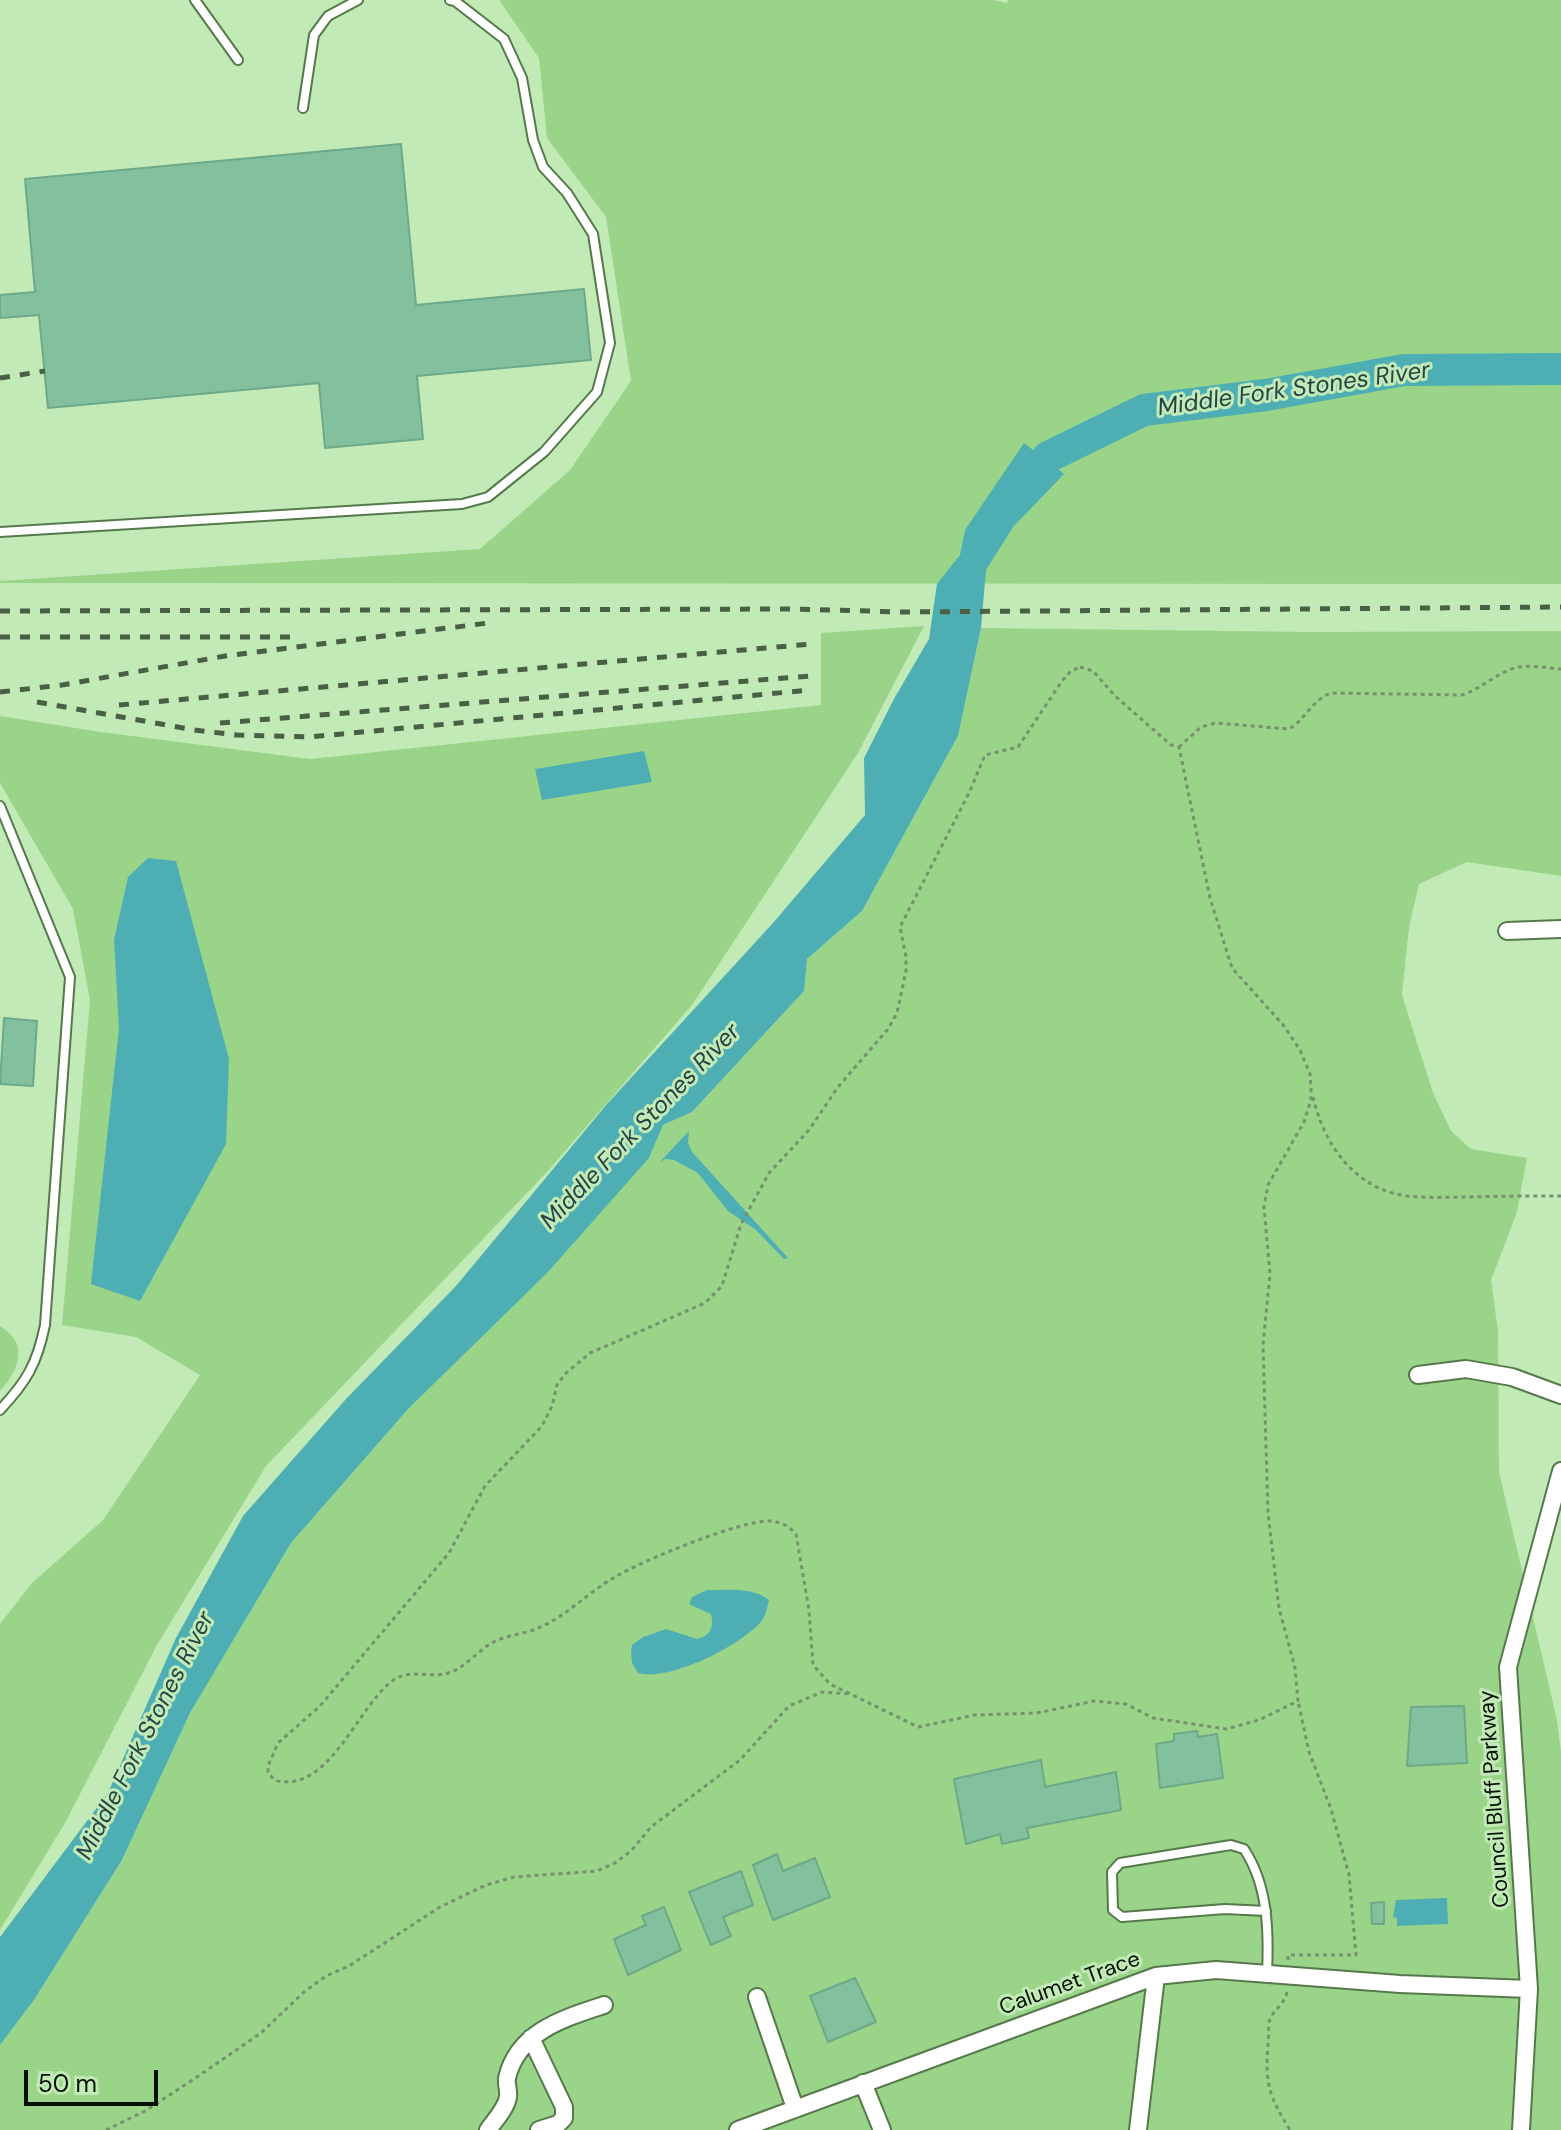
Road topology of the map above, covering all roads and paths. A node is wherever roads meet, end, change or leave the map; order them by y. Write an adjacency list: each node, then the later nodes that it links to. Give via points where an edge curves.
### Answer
1 (195, 0): 4 (lane)
2 (358, 0): 5 (lane, via 328,16 314,35)
3 (450, 0): 6 (lane, via 504,39 522,78 543,167 593,234 610,343 597,392 544,452 488,497 462,504)
4 (238, 60)
5 (303, 108)
6 (0, 532)
7 (1561, 669): 8 (path, via 1515,668 1462,695 1331,693 1313,703 1289,729 1216,723 1201,727)
8 (1179, 747): 12 (path, via 1210,898 1232,968 1300,1050); 18 (path, via 1115,696 1093,671 1080,667 1062,681 1018,747 985,755 900,927 906,971 897,1013 809,1130 769,1173 741,1224 722,1286 685,1314 590,1353 565,1374 542,1426 485,1486 449,1553 320,1706 278,1743 268,1772 274,1780 287,1782 315,1774 366,1708 396,1679 451,1673 493,1642 536,1629 630,1569 760,1521 781,1523 796,1534 813,1665 830,1684)
9 (0, 806): 16 (lane, via 70,977 45,1325 31,1373)
10 (1561, 929): 11 (street)
11 (1507, 931)
12 (1311, 1089): 13 (path, via 1334,1150 1372,1184 1423,1197); 19 (path, via 1304,1122 1268,1185 1264,1207 1270,1274 1263,1345 1268,1513 1279,1608)
13 (1561, 1196)
14 (1418, 1375): 15 (street, via 1466,1369 1512,1377)
15 (1561, 1395)
16 (0, 1410)
17 (1561, 1471): 24 (street, Council Bluff Parkway, via 1508,1667)
18 (857, 1695): 19 (path, via 918,1727 1094,1701 1126,1704 1153,1718 1226,1729); 32 (path, via 822,1692 789,1706 740,1760 651,1827 615,1863 597,1871 514,1877 440,1907 326,1976 261,2033 194,2079)
19 (1298, 1701): 21 (path, via 1349,1875 1356,1955 1288,1955)
20 (1266, 1911): 20 (lane, via 1254,1864 1244,1849 1231,1845 1120,1863 1112,1872 1113,1910 1122,1917); 22 (lane)
21 (1288, 1960)
22 (1267, 1974): 23 (street, Calumet Trace, via 1216,1970); 24 (street, Calumet Trace)
23 (1156, 1976): 29 (street, Calumet Trace); 37 (street)
24 (1529, 1989): 31 (street, Council Bluff Parkway)
25 (1287, 1990): 38 (path, via 1271,2018 1267,2075 1268,2090)
26 (757, 1997): 30 (street)
27 (604, 2005): 28 (street, via 552,2023)
28 (531, 2038): 33 (street, via 512,2064 508,2097); 34 (street, via 564,2107 558,2124)
29 (863, 2083): 30 (street, Calumet Trace); 36 (street)
30 (795, 2108): 35 (street, Calumet Trace)
31 (1525, 2129)
32 (106, 2130)
33 (488, 2130)
34 (539, 2130)
35 (738, 2130)
36 (882, 2130)
37 (1138, 2130)
38 (1290, 2130)

